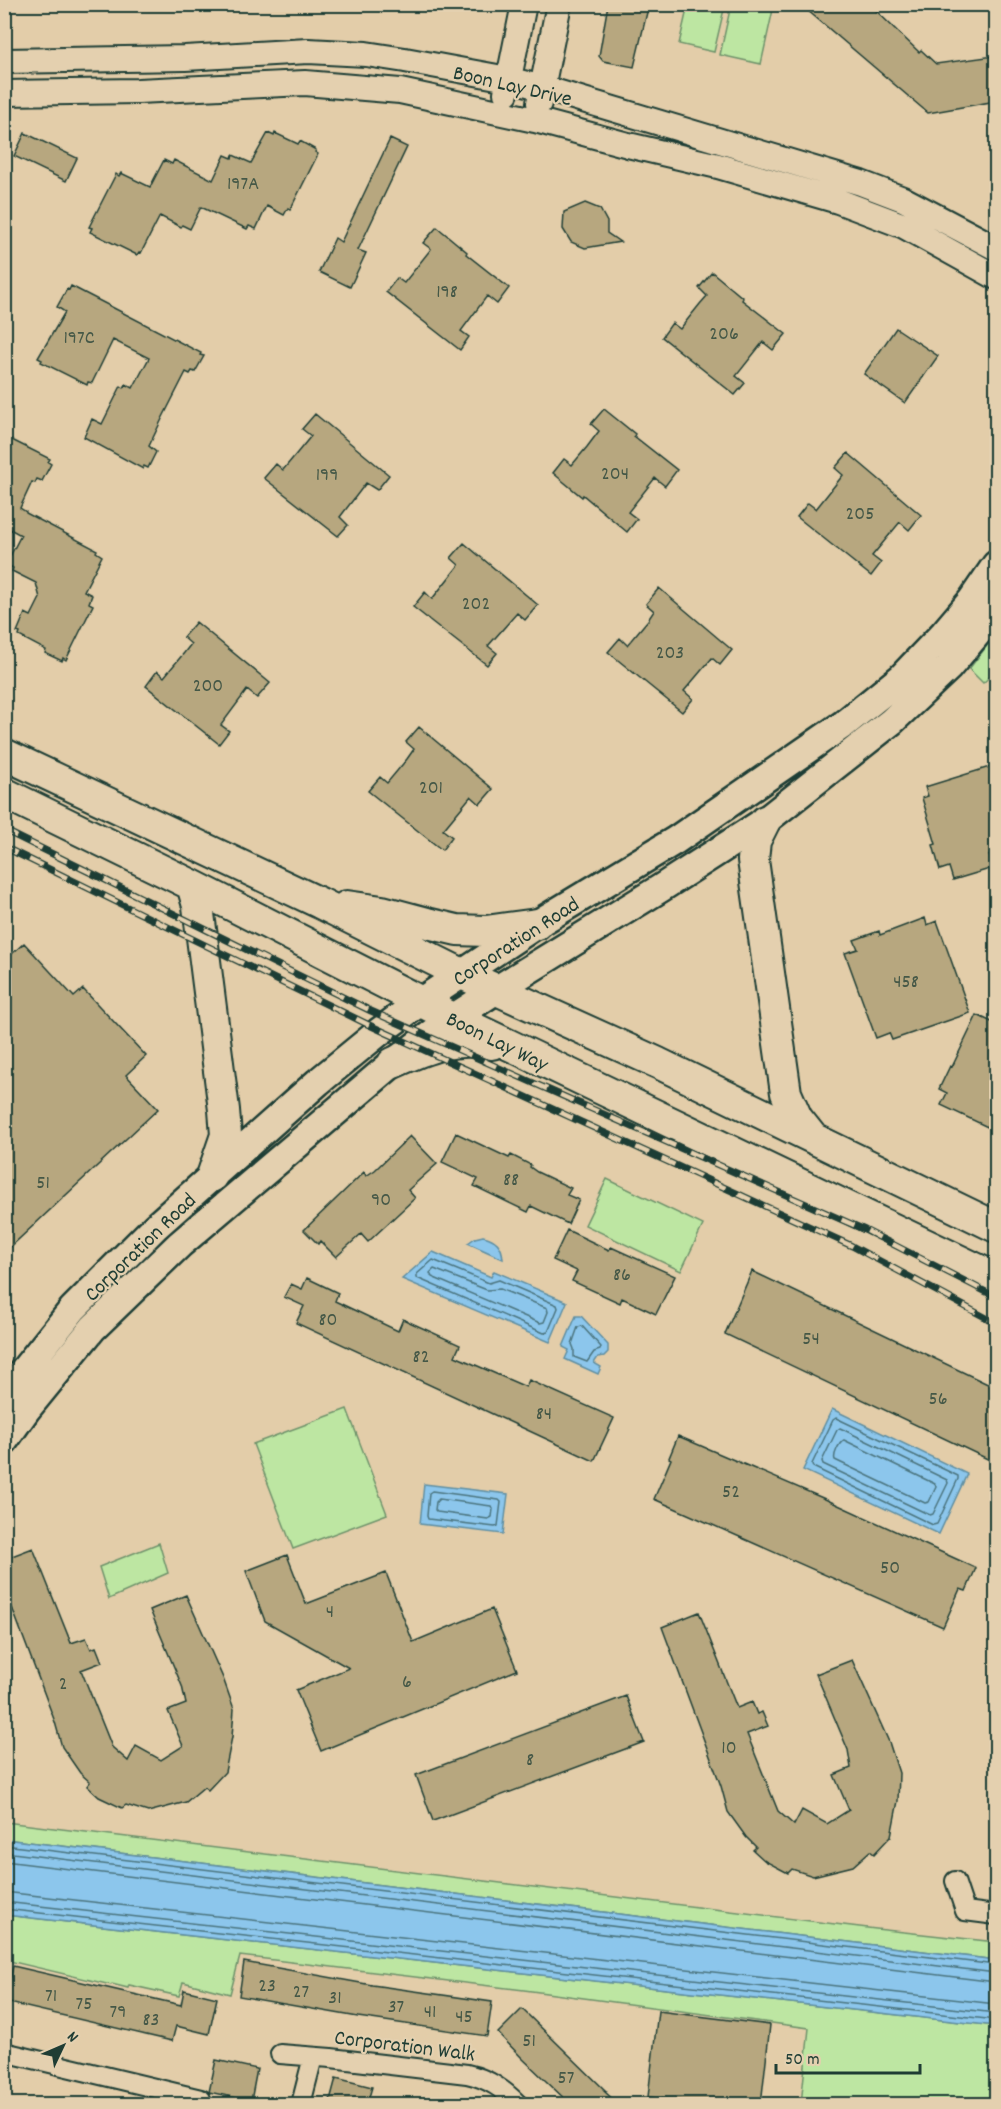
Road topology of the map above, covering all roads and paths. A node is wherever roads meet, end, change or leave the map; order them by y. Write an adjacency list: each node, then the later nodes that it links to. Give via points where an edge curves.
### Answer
1 (524, 4): 6 (street)
2 (559, 4): 8 (street)
3 (185, 58): 4 (street, Boon Lay Drive); 6 (street, Boon Lay Drive, via 308,51 366,54); 7 (street, via 196,71)
4 (66, 60): 5 (street, Boon Lay Drive); 10 (street, via 61,80)
5 (4, 61)
6 (508, 79): 8 (street, Boon Lay Drive); 11 (street)
7 (192, 88): 10 (street, Boon Lay Drive); 11 (street, Boon Lay Drive, via 317,84 400,91)
8 (543, 88): 12 (street); 13 (street, Boon Lay Drive, via 861,183 903,199)
9 (4, 93): 10 (street, Boon Lay Drive)
10 (72, 93)
11 (502, 113): 12 (street, Boon Lay Drive)
12 (535, 120): 14 (street, Boon Lay Drive, via 838,201 904,226)
13 (996, 248)
14 (996, 277)
15 (996, 565): 22 (main road, Corporation Road, via 972,600 901,678 844,724 676,840)
16 (996, 611): 19 (main road, Corporation Road, via 948,668 892,721)
17 (4, 754): 21 (main road, Boon Lay Way)
18 (4, 793): 20 (main road, Boon Lay Way)
19 (765, 821): 24 (main road, Corporation Road); 29 (main road, via 755,841 753,860 784,1083 797,1118)
20 (192, 885): 25 (main road, Boon Lay Way); 30 (main road, via 199,912 226,1136)
21 (320, 903): 22 (main road, via 382,911 458,930 486,931); 23 (main road, Boon Lay Way)
22 (537, 924): 23 (main road, Corporation Road)
23 (462, 974): 24 (main road, Boon Lay Way); 25 (main road, Corporation Road)
24 (496, 990): 26 (main road, Corporation Road); 29 (main road, Boon Lay Way)
25 (420, 1002): 26 (main road, Boon Lay Way); 30 (main road, Corporation Road, via 326,1075)
26 (453, 1018): 27 (main road, Boon Lay Way); 28 (main road, Corporation Road)
27 (516, 1048): 28 (main road, via 450,1041); 32 (main road, Boon Lay Way)
28 (393, 1063): 34 (main road, Corporation Road, via 180,1244 93,1328)
29 (814, 1138): 31 (main road, Boon Lay Way)
30 (212, 1176): 33 (main road, Corporation Road, via 74,1309)
31 (996, 1227)
32 (996, 1278)
33 (4, 1395)
34 (4, 1441)
35 (955, 1881): 36 (street, via 965,1911)
36 (996, 1915)
37 (4, 2052): 40 (street)
38 (280, 2054): 39 (street, Corporation Walk)
39 (313, 2056): 41 (street, Corporation Walk); 42 (street, Corporation Walk, via 482,2077)
40 (201, 2099)
41 (301, 2104)
42 (518, 2104)

